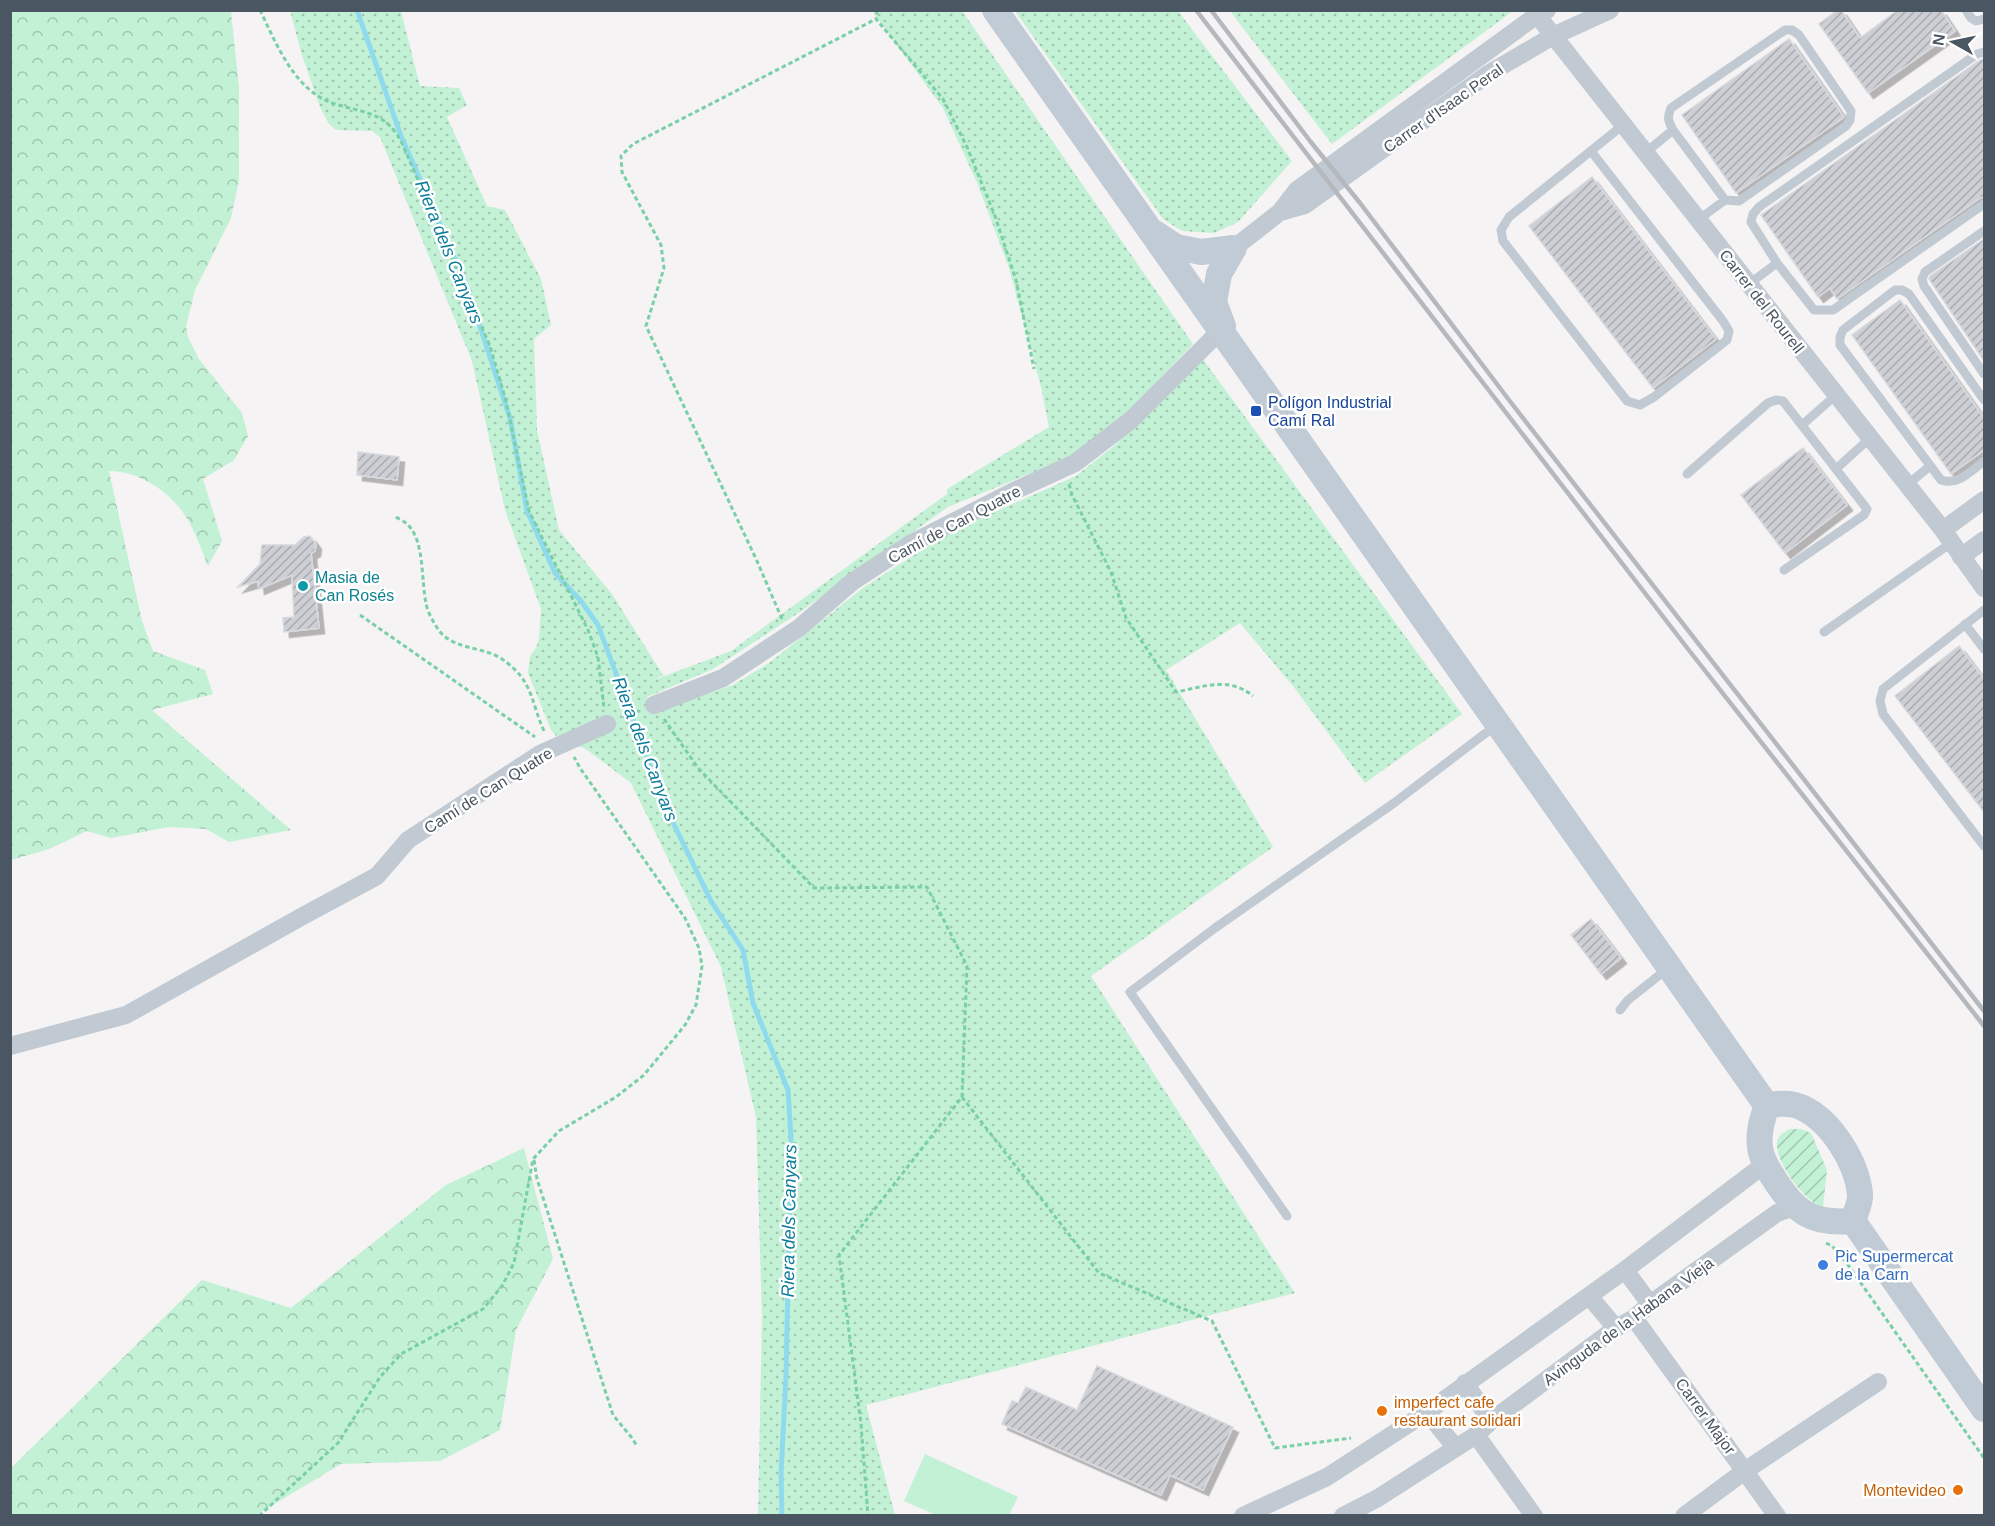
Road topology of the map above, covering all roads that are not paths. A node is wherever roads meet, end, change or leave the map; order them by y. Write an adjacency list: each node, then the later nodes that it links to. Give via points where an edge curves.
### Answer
1 (995, 10): 17 (street)
2 (1610, 10): 6 (street, Carrer d'Isaac Peral)
3 (1966, 10): 5 (lane, via 1976,21)
4 (1542, 13): 6 (street, Carrer del Rourell); 14 (street, Carrer d'Isaac Peral, via 1297,190)
5 (1984, 19)
6 (1553, 36): 8 (street, Carrer del Rourell); 14 (street, Carrer d'Isaac Peral, via 1488,74 1305,205)
7 (1984, 52): 19 (lane, via 1759,207 1751,222)
8 (1623, 125): 10 (lane); 11 (street, Carrer del Rourell)
9 (1673, 130): 11 (lane); 12 (lane); 12 (lane, via 1668,122 1671,108 1785,30 1799,35 1851,111 1850,120 1739,201)
10 (1591, 151): 10 (lane, via 1509,217 1501,230 1503,241 1627,401 1640,405 1726,340 1729,331)
11 (1645, 153): 15 (street, Carrer del Rourell)
12 (1725, 200): 15 (lane)
13 (1984, 204): 19 (lane, via 1833,310 1814,310)
14 (1280, 212): 18 (street, Carrer d'Isaac Peral)
15 (1698, 220): 20 (street, Carrer del Rourell)
16 (1984, 231): 22 (lane, via 1925,272 1922,279)
17 (1153, 232): 18 (street, via 1184,249 1201,252); 21 (street)
18 (1234, 248): 21 (street, via 1219,274 1214,302)
19 (1777, 263): 20 (lane)
20 (1749, 284): 23 (street, Carrer del Rourell)
21 (1224, 337): 41 (street, Camí de Can Quatre, via 1131,420 1075,463 910,544 723,678); 43 (street)
22 (1984, 374)
23 (1836, 395): 25 (lane); 26 (street, Carrer del Rourell)
24 (1984, 400): 28 (lane, via 1902,290 1895,290 1843,330 1840,345)
25 (1802, 425): 29 (lane); 30 (lane, via 1783,401 1768,403)
26 (1870, 438): 29 (lane); 31 (street, Carrer del Rourell)
27 (1984, 461): 28 (lane, via 1949,483 1941,480)
28 (1930, 466): 31 (lane)
29 (1837, 468): 35 (lane, via 1864,502 1864,515)
30 (1687, 474)
31 (1907, 485): 34 (street, Carrer del Rourell)
32 (1984, 500): 34 (street)
33 (1984, 540): 34 (street)
34 (1951, 544): 36 (street, Carrer del Rourell); 39 (lane)
35 (1785, 570)
36 (1984, 586)
37 (1984, 610): 38 (lane)
38 (1965, 624): 40 (lane); 44 (lane, via 1883,689 1880,701 1883,714)
39 (1824, 632)
40 (1984, 649)
41 (654, 705)
42 (607, 724): 47 (street, Camí de Can Quatre, via 540,754 408,840 377,876 126,1015)
43 (1498, 725): 45 (street); 51 (lane, via 1130,992)
44 (1984, 846)
45 (1669, 968): 46 (lane); 48 (street)
46 (1620, 1011)
47 (10, 1046)
48 (1767, 1106): 49 (street, via 1760,1129); 52 (street, via 1782,1102 1802,1107 1835,1137 1854,1168 1861,1197)
49 (1765, 1164): 50 (street); 53 (street)
50 (1794, 1207): 52 (street, via 1834,1223); 55 (street, Avinguda de la Habana Vieja, via 1777,1213)
51 (1287, 1216)
52 (1853, 1221): 60 (street)
53 (1625, 1270): 54 (street); 55 (street)
54 (1589, 1296): 57 (street); 59 (street)
55 (1650, 1304): 56 (street, Avinguda de la Habana Vieja)
56 (1634, 1318): 57 (street, Avinguda de la Habana Vieja); 65 (street, Carrer Major)
57 (1616, 1328): 62 (street, Avinguda de la Habana Vieja)
58 (1878, 1382): 65 (street)
59 (1465, 1383): 61 (street); 62 (street)
60 (1984, 1409)
61 (1427, 1412): 64 (street); 66 (street, via 1328,1477)
62 (1491, 1421): 63 (street, Avinguda de la Habana Vieja)
63 (1476, 1434): 64 (street, Avinguda de la Habana Vieja); 68 (street)
64 (1455, 1448): 67 (street, Avinguda de la Habana Vieja, via 1378,1498)
65 (1746, 1470): 69 (street); 70 (street, Carrer Major)
66 (1243, 1515)
67 (1343, 1515)
68 (1534, 1515)
69 (1684, 1515)
70 (1777, 1515)

